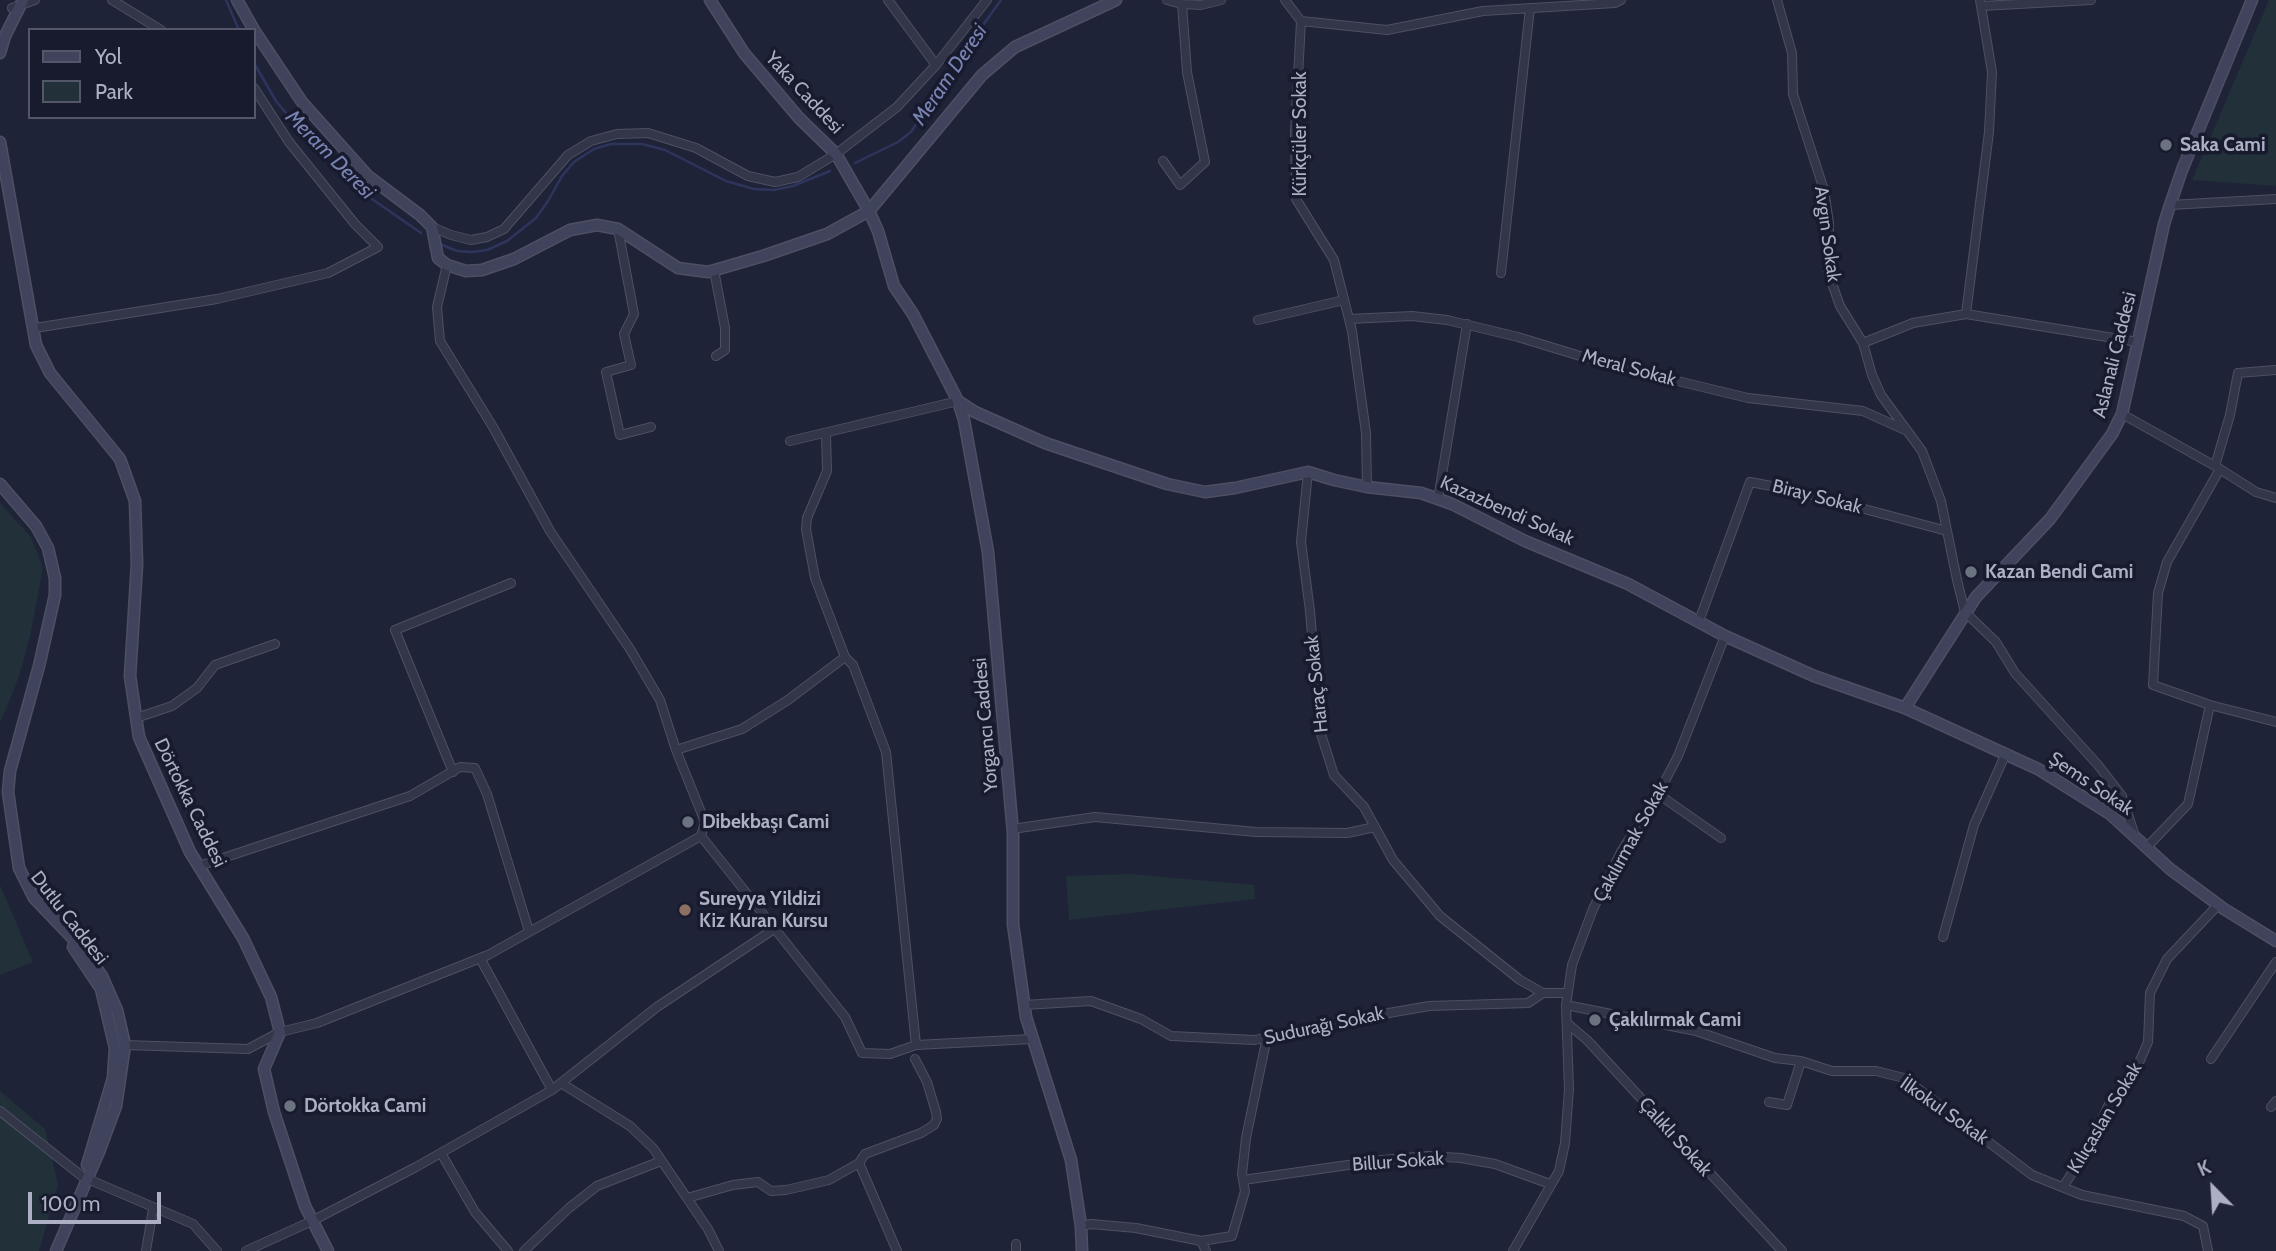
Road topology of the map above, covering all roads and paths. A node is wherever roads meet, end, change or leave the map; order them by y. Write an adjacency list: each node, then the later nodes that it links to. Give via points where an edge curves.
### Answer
1 (36, 0): 15 (street)
2 (112, 0): 20 (street)
3 (237, 0): 21 (street)
4 (710, 0): 28 (street, Yaka Caddesi, via 744,53 799,118)
5 (888, 0): 25 (street)
6 (987, 0): 25 (street)
7 (1116, 0): 34 (street, via 1015,47 982,75)
8 (1167, 0): 17 (street)
9 (1221, 0): 17 (street)
10 (1285, 0): 19 (street)
11 (1621, 0): 18 (street)
12 (1777, 0): 47 (street, Avgın Sokak, via 1791,52 1793,93 1824,190 1828,272 1840,306)
13 (2091, 0): 16 (street)
14 (2252, 0): 33 (street, Aslanali Caddesi)
15 (18, 3): 23 (street); 24 (street)
16 (1981, 3): 41 (street, via 1992,72)
17 (1182, 4): 29 (street, via 1187,72 1205,162 1180,185)
18 (1531, 8): 19 (street, via 1483,11 1387,30); 39 (street)
19 (1301, 21): 40 (street, Kürkçüler Sokak, via 1296,199 1334,260)
20 (158, 28)
21 (253, 28)
22 (256, 33): 35 (street, via 302,102 368,176)
23 (0, 34)
24 (0, 53)
25 (936, 65): 28 (street, via 897,107)
26 (256, 91): 45 (street, via 289,142 378,247 328,273 217,299)
27 (0, 142): 32 (street, Dörtokka Caddesi)
28 (836, 153): 34 (street, Yaka Caddesi); 35 (street, via 798,177 775,182 748,176 696,148 648,133 617,134 591,141 568,156 504,229 471,240)
29 (1163, 162)
30 (0, 183): 32 (street, Dörtokka Caddesi)
31 (2276, 199): 33 (street)
32 (13, 203): 45 (street, Dörtokka Caddesi)
33 (2171, 205): 46 (street, Aslanali Caddesi)
34 (869, 211): 38 (street, via 827,234); 50 (street, Yorgancı Caddesi, via 894,286)
35 (432, 228): 37 (street, via 438,258)
36 (618, 229): 37 (street, via 597,225 570,230 514,260 482,270); 38 (street, via 678,268); 52 (street, via 634,314 624,334 631,365 606,372 620,435)
37 (447, 265): 74 (street, via 437,307 440,341 550,531 660,700)
38 (714, 270): 48 (street, via 725,350)
39 (1501, 273)
40 (1343, 300): 42 (street, Kürkçüler Sokak); 43 (street)
41 (1966, 314): 46 (street); 47 (street, via 1913,323)
42 (1349, 319): 44 (street, Meral Sokak, via 1412,316); 59 (street, Kürkçüler Sokak, via 1366,433)
43 (1258, 320)
44 (1467, 324): 53 (street, Meral Sokak, via 1748,398 1863,411); 62 (street)
45 (35, 328): 72 (street, Dörtokka Caddesi, via 36,345 50,373 120,459 135,501 137,564 130,676)
46 (2138, 342): 51 (street, Aslanali Caddesi)
47 (1863, 343): 53 (street, Avgın Sokak, via 1881,395)
48 (716, 356)
49 (2276, 370): 56 (street, via 2238,373)
50 (958, 401): 54 (street); 57 (street, Kazazbendi Sokak, via 1045,443 1205,492); 79 (street, Yorgancı Caddesi, via 988,552)
51 (2122, 414): 56 (street); 65 (street, Aslanali Caddesi, via 2050,519)
52 (651, 427)
53 (1908, 431): 63 (street, Avgın Sokak, via 1922,451)
54 (826, 434): 55 (street); 69 (street, via 827,471 806,529 815,578)
55 (790, 441)
56 (2217, 468): 61 (street, via 2256,492); 70 (street, via 2167,562 2158,593 2153,685)
57 (1308, 472): 59 (street, Kazazbendi Sokak); 78 (street, Haraç Sokak, via 1301,542 1320,732 1334,775 1364,807)
58 (0, 484): 100 (street, Dutlu Caddesi, via 36,526 48,548 55,578 39,666 10,771 8,792 19,868 34,898 82,947 102,976)
59 (1367, 487): 62 (street, Kazazbendi Sokak)
60 (0, 490): 112 (street, Dutlu Caddesi, via 44,544 52,590 1,788 15,878 93,975 106,1004 116,1048 113,1078)
61 (2276, 498)
62 (1438, 499): 66 (street, Kazazbendi Sokak)
63 (1947, 531): 65 (street, Avgın Sokak); 66 (street, Biray Sokak, via 1750,482)
64 (512, 583): 76 (street, via 395,630)
65 (1965, 612): 71 (street, Aslanali Caddesi); 81 (street, via 1996,642 2015,673 2122,796)
66 (1699, 621): 67 (street, Kazazbendi Sokak)
67 (1725, 636): 71 (street, Kazazbendi Sokak, via 1814,676); 77 (street, Çakılırmak Sokak, via 1678,756)
68 (275, 644): 72 (street, via 215,664 197,688 172,706)
69 (845, 657): 74 (street, via 742,729); 101 (street, via 853,665 886,752)
70 (2210, 705): 73 (street); 83 (street, via 2188,804)
71 (1905, 708): 75 (street, Şems Sokak)
72 (136, 719): 84 (street, Dörtokka Caddesi, via 139,737)
73 (2276, 722)
74 (676, 750): 80 (street, via 705,822)
75 (2006, 753): 81 (street, Şems Sokak, via 2063,783); 88 (street, via 1974,825)
76 (453, 772): 84 (street, via 410,796); 87 (street, via 475,768)
77 (1658, 794): 82 (street); 93 (street, Çakılırmak Sokak, via 1621,852 1593,909 1572,965)
78 (1375, 827): 79 (street, via 1347,833 1256,832 1095,817); 92 (street, Haraç Sokak, via 1393,860 1440,916 1520,980)
79 (1012, 829): 94 (street, Yorgancı Caddesi, via 1013,924)
80 (701, 836): 86 (street); 87 (street)
81 (2135, 836): 83 (street, Şems Sokak)
82 (1721, 838)
83 (2147, 847): 85 (street, Şems Sokak)
84 (199, 866): 97 (street, Dörtokka Caddesi, via 243,938 271,997)
85 (2218, 905): 89 (street, Şems Sokak); 115 (street, Kılıçaslan Sokak, via 2167,959 2150,993 2148,1042 2138,1065 2109,1104)
86 (774, 929): 101 (street, via 845,1017 862,1053 890,1054); 105 (street, via 657,1007)
87 (529, 932): 90 (street)
88 (1943, 937)
89 (2276, 941)
90 (480, 958): 97 (street, via 317,1023); 106 (street)
91 (2276, 962): 103 (street)
92 (1544, 993): 93 (street); 98 (street, Sudurağı Sokak, via 1528,1003 1429,1006)
93 (1567, 993): 95 (street, Çakılırmak Sokak)
94 (1024, 1005): 98 (street, Sudurağı Sokak, via 1091,1001 1141,1019 1171,1036); 99 (street, Yorgancı Caddesi)
95 (1566, 1005): 96 (street, Çakılırmak Sokak); 104 (street, İlkokul Sokak, via 1696,1031 1775,1058)
96 (1567, 1023): 114 (street, Çakılırmak Sokak, via 1565,1143 1559,1171); 134 (street, Çalıklı Sokak)
97 (280, 1032): 100 (street, via 248,1049); 118 (street, via 264,1069)
98 (1267, 1037): 113 (street, via 1246,1138)
99 (1032, 1039): 101 (street); 119 (street, Yorgancı Caddesi, via 1071,1160)
100 (125, 1045): 112 (street, Dutlu Caddesi, via 116,1106)
101 (916, 1045)
102 (915, 1059): 111 (street, via 936,1112 934,1125 865,1154)
103 (2211, 1059)
104 (1801, 1061): 107 (street, via 1787,1105); 115 (street, İlkokul Sokak, via 1832,1071 1876,1071 1904,1078 2032,1175)
105 (561, 1083): 106 (street); 110 (street, via 630,1126)
106 (552, 1090): 109 (street)
107 (1769, 1102)
108 (0, 1111): 112 (street)
109 (441, 1153): 118 (street); 127 (street, via 475,1212)
110 (662, 1161): 116 (street); 128 (street, via 597,1186)
111 (859, 1163): 116 (street, via 829,1180 786,1190 771,1191 758,1182); 130 (street)
112 (85, 1178): 117 (street); 121 (street, Dutlu Caddesi); 122 (street, Dutlu Caddesi)
113 (1243, 1180): 114 (street, Billur Sokak, via 1428,1156 1495,1164); 120 (street, via 1245,1191 1232,1236)
114 (1550, 1184): 133 (street, Çakılırmak Sokak)
115 (2063, 1187): 135 (street, İlkokul Sokak, via 2184,1216 2203,1226)
116 (687, 1198): 129 (street)
117 (153, 1209): 123 (street); 124 (street, via 193,1224)
118 (312, 1221): 125 (street); 126 (street)
119 (1081, 1226): 120 (street, via 1136,1228); 131 (street, Yorgancı Caddesi)
120 (1201, 1241): 132 (street)
121 (50, 1251)
122 (56, 1251)
123 (146, 1251)
124 (217, 1251)
125 (246, 1251)
126 (328, 1251)
127 (508, 1251)
128 (524, 1251)
129 (719, 1251)
130 (897, 1251)
131 (1082, 1251)
132 (1206, 1251)
133 (1513, 1251)
134 (1783, 1251)
135 (2208, 1251)

